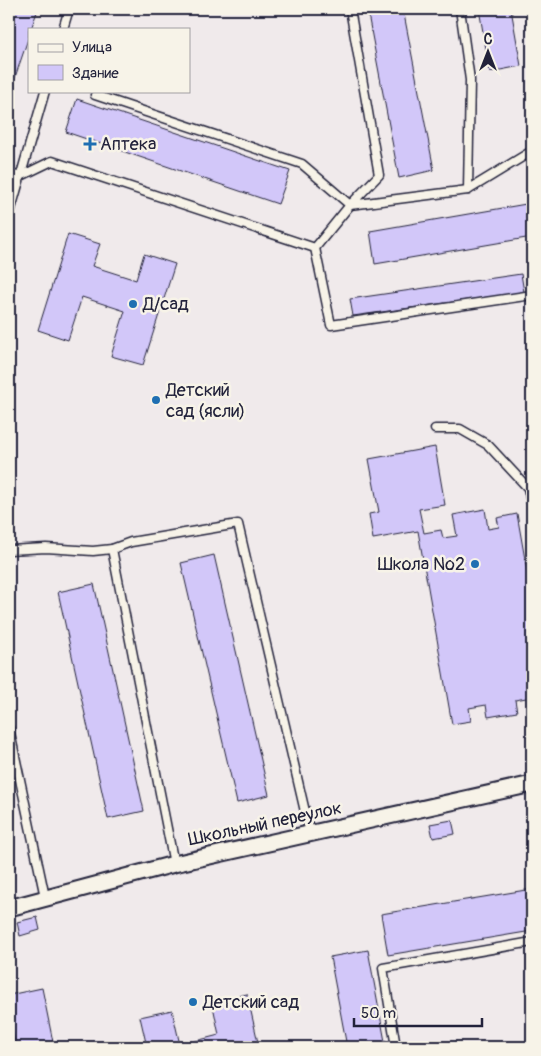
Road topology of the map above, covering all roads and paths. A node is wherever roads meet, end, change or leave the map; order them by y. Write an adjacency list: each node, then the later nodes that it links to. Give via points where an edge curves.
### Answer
1 (69, 9): 4 (lane)
2 (350, 9): 11 (lane, via 379,175)
3 (460, 9): 10 (lane, via 470,80)
4 (63, 28)
5 (45, 92): 9 (lane)
6 (95, 95): 11 (lane, via 302,164)
7 (532, 151): 10 (lane)
8 (9, 173): 9 (lane)
9 (20, 177): 12 (lane); 13 (lane, via 52,161)
10 (468, 190): 11 (lane)
11 (350, 205): 13 (lane)
12 (9, 216)
13 (315, 248): 14 (lane, via 331,325)
14 (532, 295)
15 (435, 429): 16 (lane, via 460,429 488,445 528,488)
16 (532, 506)
17 (112, 549): 18 (lane); 21 (lane, via 131,542 238,524); 22 (lane)
18 (9, 550)
19 (9, 728): 23 (lane)
20 (532, 784): 21 (street, Школьный переулок)
21 (310, 834): 22 (street, Школьный переулок)
22 (174, 864): 23 (street, Школьный переулок)
23 (45, 897): 24 (street, Школьный переулок)
24 (9, 908)
25 (532, 942): 26 (lane, via 383,968)
26 (396, 1047)

